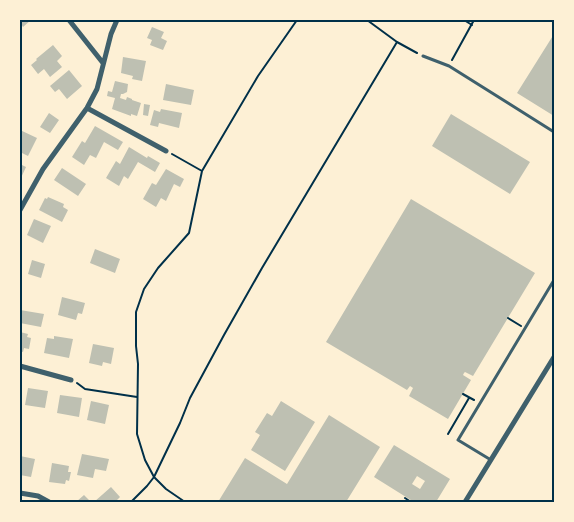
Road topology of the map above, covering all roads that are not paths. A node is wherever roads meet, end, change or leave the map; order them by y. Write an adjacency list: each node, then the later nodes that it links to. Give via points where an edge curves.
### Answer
1 (69, 20): 4 (street)
2 (117, 20): 4 (street)
3 (423, 56): 6 (lane, via 448,66)
4 (103, 63): 5 (street, via 97,89)
5 (87, 108): 7 (street); 8 (street, via 43,169)
6 (554, 132)
7 (166, 151)
8 (20, 210)
9 (554, 280): 13 (lane, via 458,440)
10 (554, 357): 13 (street)
11 (20, 366): 12 (street)
12 (71, 380)
13 (492, 460): 16 (street)
14 (20, 493): 15 (street)
15 (49, 502)
16 (465, 502)

